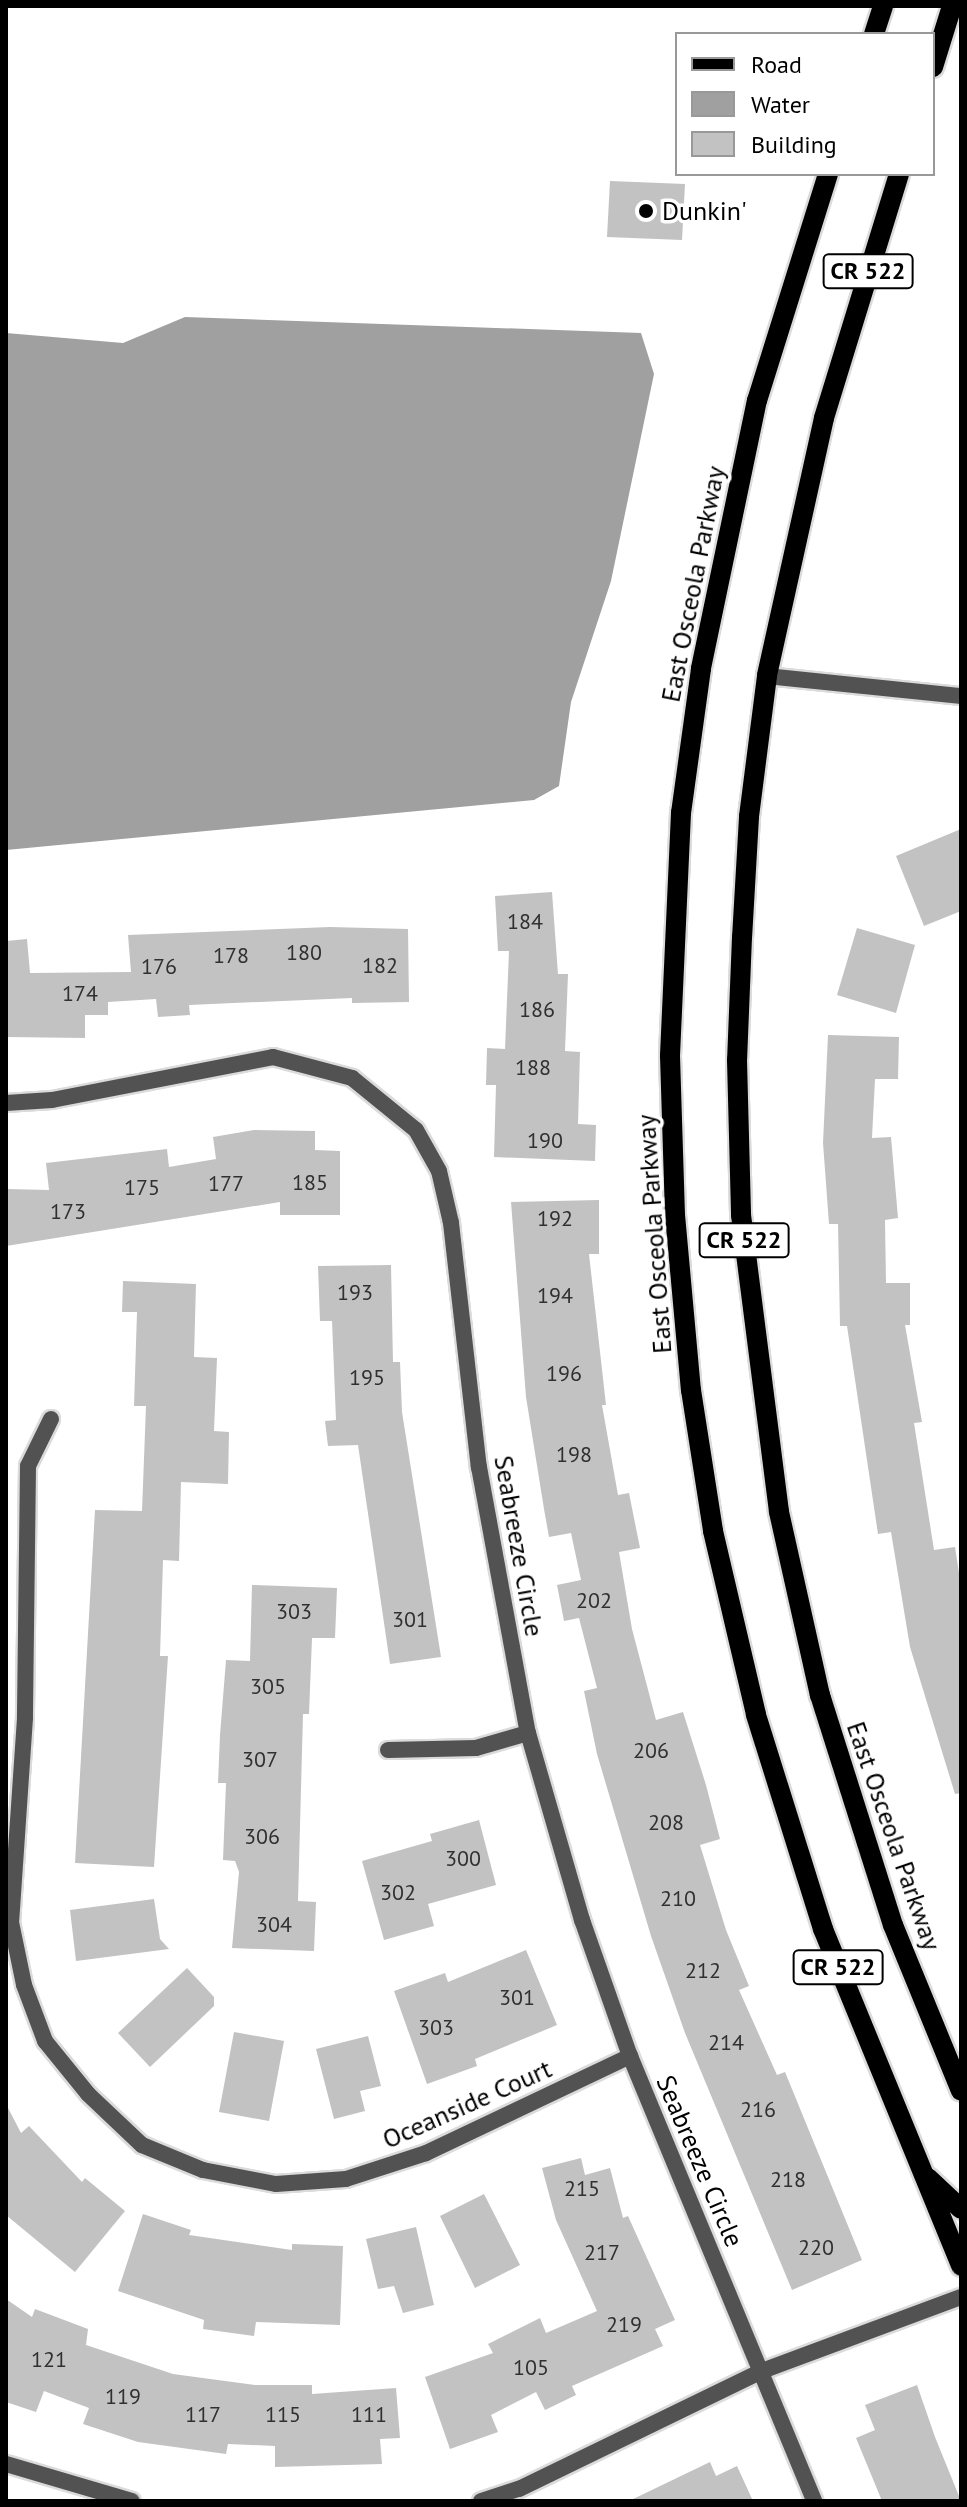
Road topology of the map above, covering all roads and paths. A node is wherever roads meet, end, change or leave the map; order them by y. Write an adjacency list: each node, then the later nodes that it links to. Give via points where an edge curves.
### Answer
1 (883, 6): 3 (main road)
2 (952, 6): 4 (main road)
3 (875, 32)
4 (935, 61)
5 (827, 176): 15 (main road, East Osceola Parkway / CR 522, via 757,400 701,669 681,813 670,1056 675,1215 691,1390 713,1531 756,1715 823,1929)
6 (898, 176): 7 (main road, East Osceola Parkway / CR 522, via 824,418)
7 (767, 676): 8 (street); 14 (main road, East Osceola Parkway / CR 522, via 749,817 737,1060 741,1215 761,1387 779,1512 820,1695 893,1925)
8 (961, 696)
9 (6, 1103): 11 (street, Seabreeze Circle, via 52,1100 273,1057 352,1078 416,1130 439,1171 451,1223 479,1467)
10 (51, 1419): 13 (street, Oceanside Court, via 28,1466 25,1718 11,1922 24,1985 45,2041 88,2094 142,2145 203,2170 290,2183 346,2179 426,2153)
11 (528, 1733): 12 (street, via 476,1748); 13 (street, Seabreeze Circle, via 582,1920)
12 (388, 1750)
13 (630, 2056): 19 (street, Seabreeze Circle)
14 (961, 2091)
15 (922, 2173): 16 (main road); 17 (main road, East Osceola Parkway / CR 522)
16 (961, 2209)
17 (961, 2266)
18 (961, 2297): 19 (street)
19 (762, 2371): 22 (street, via 519,2489); 23 (street, Seabreeze Circle)
20 (6, 2464): 21 (street)
21 (132, 2501)
22 (481, 2501)
23 (814, 2501)

